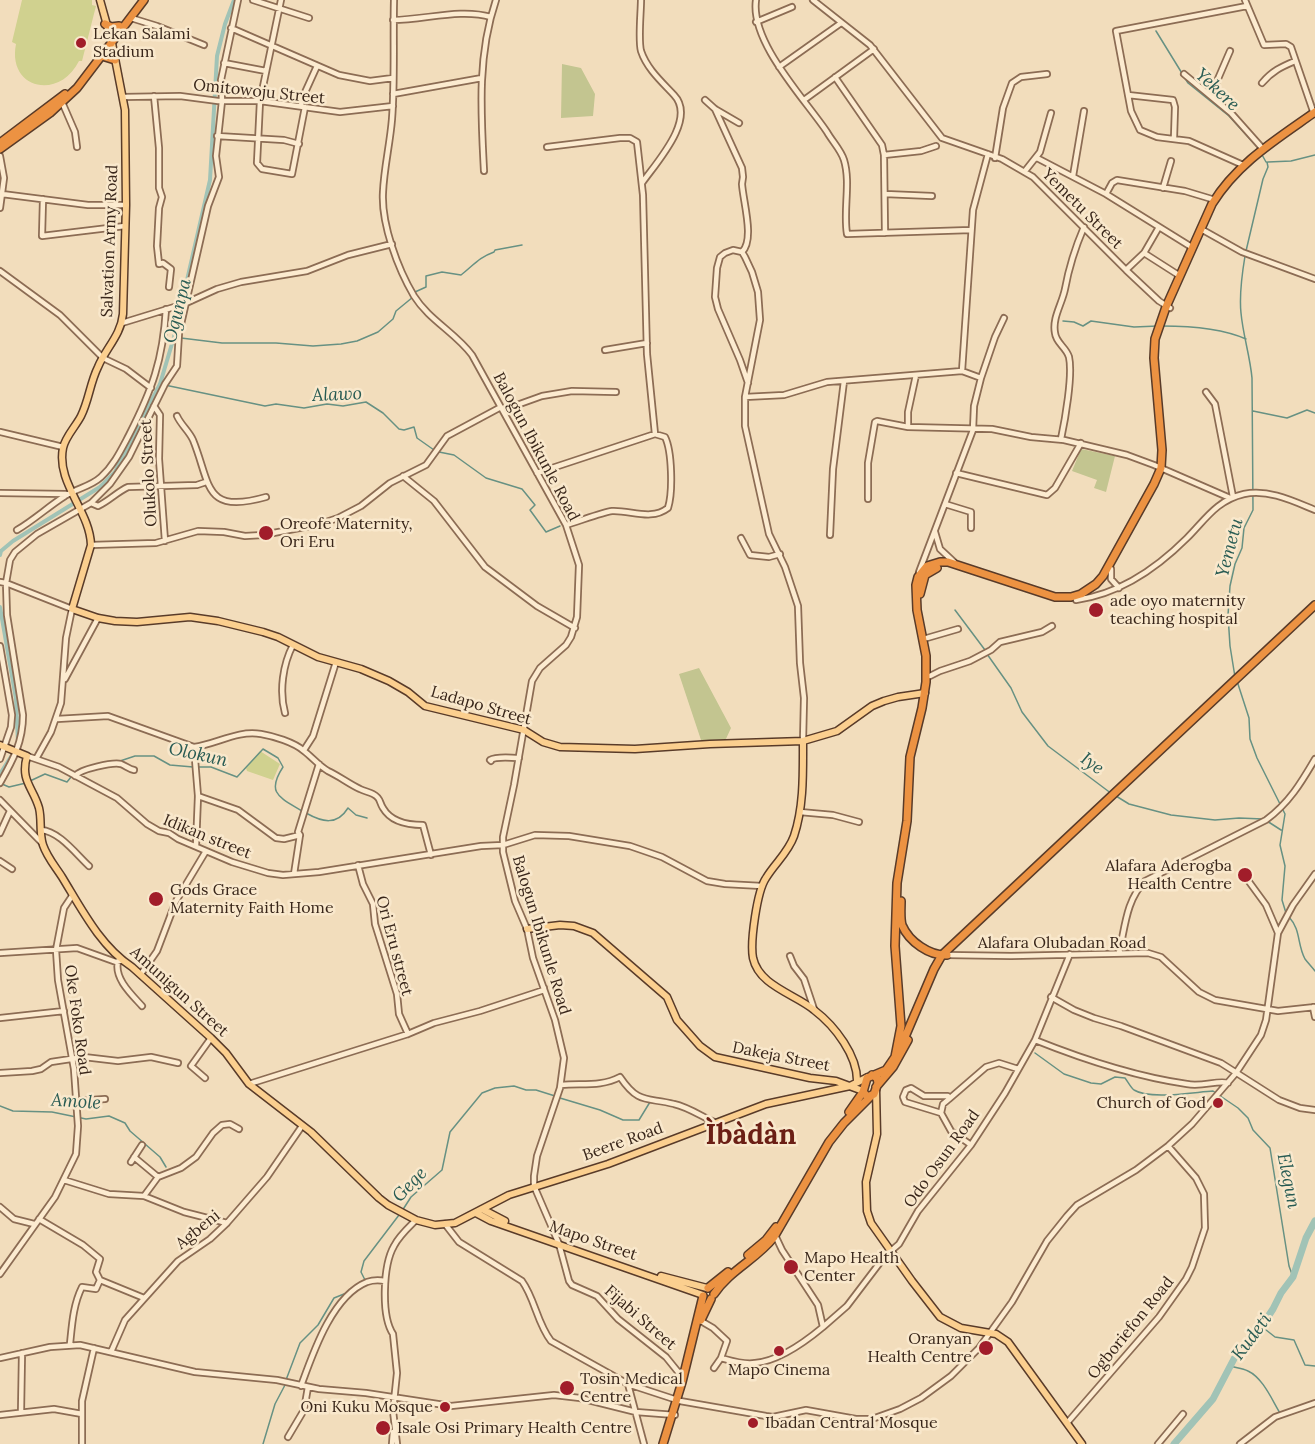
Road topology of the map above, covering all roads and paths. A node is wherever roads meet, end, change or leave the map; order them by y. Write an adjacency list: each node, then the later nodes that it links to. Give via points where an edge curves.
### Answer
1 (100, 0): 21 (main road, Salvation Army Road)
2 (138, 0): 22 (highway)
3 (144, 0): 16 (highway)
4 (238, 0): 23 (street)
5 (253, 0): 14 (street)
6 (281, 0): 14 (street)
7 (394, 0): 18 (street, Balogun Ibikunle Road)
8 (496, 0): 15 (street)
9 (640, 0): 79 (street, via 641,50 656,77 676,97 680,109 677,131)
10 (756, 0): 19 (street)
11 (813, 0): 20 (street, Yemetu Street)
12 (1246, 3): 31 (street, via 1264,45 1289,45); 43 (street, via 1116,30)
13 (792, 8): 19 (street)
14 (279, 9): 17 (street); 26 (street)
15 (490, 17): 18 (street, via 470,14); 40 (street)
16 (131, 18): 24 (highway); 25 (street)
17 (309, 18)
18 (393, 20): 39 (street, Balogun Ibikunle Road)
19 (756, 22): 34 (street)
20 (841, 23): 27 (street, Yemetu Street); 34 (street)
21 (105, 24): 22 (highway); 24 (main road, Salvation Army Road)
22 (119, 26): 24 (highway)
23 (231, 28): 26 (street); 32 (street)
24 (111, 40): 29 (highway); 30 (main road, Salvation Army Road); 62 (highway, via 75,84)
25 (204, 45)
26 (272, 45): 33 (street); 35 (street)
27 (874, 49): 38 (street); 69 (street, Yemetu Street, via 942,138)
28 (1230, 51): 44 (street)
29 (102, 56): 30 (highway); 51 (highway)
30 (115, 60): 46 (main road, Salvation Army Road)
31 (1295, 61): 41 (street, via 1277,69); 57 (street)
32 (224, 63): 35 (street); 49 (street)
33 (317, 66): 39 (street, via 352,79); 52 (street, via 302,99)
34 (779, 67): 48 (street)
35 (266, 71): 50 (street)
36 (1184, 74): 44 (street)
37 (1047, 75): 72 (street, via 1012,82 1003,108)
38 (836, 77): 48 (street); 70 (street, via 876,135)
39 (393, 78): 42 (street, Balogun Ibikunle Road)
40 (482, 78): 42 (street); 76 (street)
41 (1262, 83)
42 (393, 94): 53 (street, Balogun Ibikunle Road)
43 (1128, 95): 60 (street, via 1140,130); 60 (street, via 1173,100)
44 (1210, 95): 68 (street, via 1246,128)
45 (154, 96): 46 (street, Omitowoju Street); 49 (street, Omitowoju Street); 103 (street, via 162,197 157,255 159,264 171,269)
46 (123, 97): 87 (main road, Salvation Army Road)
47 (705, 100): 54 (street)
48 (804, 100): 94 (street, via 844,161 847,234)
49 (220, 101): 50 (street, Omitowoju Street); 59 (street)
50 (260, 101): 52 (street, Omitowoju Street); 61 (street)
51 (62, 102): 65 (street); 67 (highway)
52 (303, 106): 53 (street, Omitowoju Street, via 348,112); 63 (street)
53 (393, 106): 95 (street, Balogun Ibikunle Road, via 383,194)
54 (715, 109): 58 (street); 97 (street, via 742,168 748,233)
55 (1084, 111): 78 (street)
56 (1051, 113): 73 (street)
57 (1315, 114): 68 (highway)
58 (739, 123)
59 (217, 136): 61 (street); 104 (street, via 219,177 208,206)
60 (1174, 138): 75 (street)
61 (258, 139): 63 (street); 63 (street, via 259,167 289,175 294,171)
62 (0, 143)
63 (299, 144)
64 (936, 146): 70 (street)
65 (77, 147)
66 (547, 147): 79 (street, via 634,139 639,149)
67 (0, 149)
68 (1262, 152): 75 (highway); 93 (highway, via 1225,189)
69 (988, 154): 72 (street, Yemetu Street); 92 (street, via 974,201)
70 (884, 155): 82 (street)
71 (0, 156): 81 (street, via 4,170)
72 (995, 158): 77 (street, Yemetu Street)
73 (1037, 158): 77 (street); 78 (street)
74 (1171, 160): 80 (street)
75 (1243, 165): 86 (highway)
76 (484, 171)
77 (1025, 171): 90 (street, Yemetu Street)
78 (1073, 176): 83 (street)
79 (642, 184): 109 (street)
80 (1163, 188): 83 (street, via 1114,180); 86 (street)
81 (2, 194): 85 (street); 88 (street)
82 (885, 194): 84 (street); 94 (street)
83 (1106, 194): 91 (street)
84 (932, 196)
85 (43, 199): 87 (street); 89 (street, via 41,233 45,237)
86 (1215, 200): 93 (highway)
87 (126, 205): 89 (main road, Salvation Army Road)
88 (0, 208)
89 (125, 226): 108 (main road, Salvation Army Road)
90 (1084, 227): 99 (street, Yemetu Street); 128 (street, via 1055,320 1055,336 1070,364)
91 (1159, 227): 96 (street); 98 (street)
92 (971, 230): 94 (street); 112 (street)
93 (1203, 230): 96 (highway); 102 (street, via 1245,253); 105 (highway)
94 (885, 232)
95 (392, 244): 104 (street, via 308,271 241,282); 122 (street, Balogun Ibikunle Road, via 414,296 467,348)
96 (1193, 248): 101 (highway)
97 (742, 252): 116 (street, via 752,272 759,306 758,338); 116 (street, via 733,250 720,257 716,297)
98 (1144, 253): 99 (street); 101 (street)
99 (1126, 270): 105 (street, Yemetu Street)
100 (0, 273): 111 (street, via 60,315)
101 (1180, 276): 105 (highway)
102 (1315, 279)
103 (169, 287)
104 (186, 303): 106 (street); 121 (street, via 177,366)
105 (1168, 307): 131 (highway, via 1157,346 1166,448)
106 (166, 309): 108 (street); 117 (street, via 164,340)
107 (1004, 318): 114 (street)
108 (122, 322): 111 (main road, Salvation Army Road)
109 (647, 343): 110 (street); 127 (street)
110 (605, 350)
111 (103, 358): 117 (street); 130 (main road, Salvation Army Road, via 84,410)
112 (962, 371): 113 (street); 114 (street)
113 (916, 375): 115 (street); 124 (street)
114 (981, 378): 125 (street)
115 (844, 381): 120 (street, via 784,395); 150 (street)
116 (747, 382): 120 (street)
117 (152, 388): 138 (street, via 107,471 90,486)
118 (616, 392): 122 (street, via 572,391)
119 (1206, 392): 140 (street, via 1215,404)
120 (746, 397): 154 (street, via 747,443 769,534)
121 (154, 406): 136 (street, Olukolo Street, via 160,415); 142 (street, via 122,469)
122 (502, 409): 132 (street, Balogun Ibikunle Road); 134 (street, via 447,436 426,465)
123 (177, 417): 135 (street, via 193,440)
124 (908, 427): 125 (street); 141 (street, via 875,422 868,463)
125 (973, 430): 128 (street); 133 (street)
126 (0, 432): 130 (street)
127 (656, 434): 132 (street); 146 (street, via 664,437 669,449 668,508 652,515 611,511)
128 (1061, 439): 129 (street)
129 (1081, 444): 131 (street, via 1127,455); 133 (street, via 1047,495)
130 (63, 447): 138 (main road)
131 (1162, 469): 140 (street); 156 (highway); 159 (highway, via 1103,576 1089,590 1071,597 1055,597)
132 (537, 473): 146 (street, Balogun Ibikunle Road)
133 (956, 473): 143 (street)
134 (403, 476): 152 (street, via 349,514 320,524 253,536 198,531); 166 (street, via 434,501 485,567 537,606)
135 (206, 482): 136 (street); 139 (street, via 217,496 230,503)
136 (161, 486): 142 (street, via 128,487 103,504); 152 (street, Olukolo Street)
137 (0, 493): 138 (street)
138 (71, 494): 144 (main road); 148 (street)
139 (266, 498)
140 (1231, 498): 145 (street, via 1253,493 1289,499); 160 (street, via 1213,509 1156,566)
141 (868, 499)
142 (91, 503): 144 (street)
143 (945, 504): 147 (street, via 971,512); 149 (street)
144 (79, 508): 153 (main road, via 90,530); 158 (street, via 47,526 15,552)
145 (1315, 510)
146 (566, 525): 166 (street, Balogun Ibikunle Road, via 580,576)
147 (971, 528)
148 (17, 530)
149 (935, 532): 155 (street, via 943,553); 157 (street)
150 (830, 535)
151 (741, 538): 154 (street, via 750,555)
152 (165, 541): 153 (street)
153 (91, 545): 163 (main road)
154 (780, 554): 178 (street, via 798,606)
155 (956, 564): 157 (highway, via 933,564); 159 (highway)
156 (1112, 569): 160 (street, via 1112,579); 161 (highway, via 1092,593)
157 (918, 577): 174 (highway, via 916,600 926,656)
158 (3, 583): 163 (street); 182 (street, via 23,715)
159 (1008, 583): 161 (highway, via 1053,601); 168 (highway, via 956,568 929,571 922,580 920,595)
160 (1119, 588): 161 (street)
161 (1076, 600)
162 (1315, 607): 223 (highway)
163 (72, 609): 164 (main road, Ladapo Street); 173 (street)
164 (98, 618): 169 (main road, Ladapo Street, via 126,622 205,618 278,637); 173 (street)
165 (1052, 626): 172 (street, via 1000,642 970,661)
166 (575, 628): 177 (street, Balogun Ibikunle Road, via 566,645 535,674)
167 (958, 629): 168 (street)
168 (927, 638): 172 (highway)
169 (293, 645): 171 (main road, Ladapo Street); 175 (street, via 285,662)
170 (0, 646): 179 (street, via 12,715)
171 (336, 662): 177 (main road, Ladapo Street, via 389,681 425,706); 181 (street, via 313,736)
172 (930, 676): 190 (highway)
173 (63, 681): 176 (street)
174 (925, 693): 178 (main road, Ladapo Street, via 872,706 837,731); 190 (highway, via 912,746)
175 (285, 712)
176 (57, 719): 180 (street, via 108,716); 186 (street)
177 (524, 730): 178 (main road, Ladapo Street, via 560,747 603,749); 184 (street, Balogun Ibikunle Road)
178 (803, 741): 197 (main road)
179 (4, 747): 182 (main road); 185 (street)
180 (194, 747): 181 (street, via 234,735 254,734); 194 (street)
181 (304, 750): 189 (street)
182 (17, 753): 183 (main road); 193 (street)
183 (27, 756): 186 (street, Idikan street); 199 (main road, Amunigun Street, via 24,772 39,811)
184 (519, 758): 188 (street, via 495,757); 203 (street, Balogun Ibikunle Road)
185 (0, 759)
186 (36, 759): 192 (street, Idikan street)
187 (1315, 759): 221 (street, via 1280,810 1260,824 1144,881 1133,896)
188 (491, 761)
189 (319, 764): 201 (street); 206 (street, via 381,800 383,808 398,821 423,825)
190 (911, 768): 215 (highway, via 911,823)
191 (134, 770): 192 (street, via 116,764)
192 (73, 775): 204 (street, Idikan street, via 117,798 159,831)
193 (0, 783)
194 (198, 795): 201 (street, via 238,810 276,838); 204 (street)
195 (0, 800): 196 (street)
196 (10, 811): 200 (street); 202 (street)
197 (800, 812): 198 (street); 214 (main road, via 791,842)
198 (859, 822)
199 (41, 830): 202 (main road, Amunigun Street); 209 (street, via 56,834)
200 (0, 833)
201 (300, 835): 211 (street)
202 (43, 843): 216 (main road, Amunigun Street)
203 (503, 845): 206 (street, Idikan street); 214 (street, Idikan street, via 535,835 569,836 630,846 707,880); 217 (street, Balogun Ibikunle Road, via 510,883)
204 (196, 846): 205 (street, Idikan street)
205 (206, 851): 211 (street, Idikan street, via 268,873); 226 (street, via 176,901 157,951)
206 (431, 855): 208 (street, Idikan street)
207 (0, 861): 210 (street)
208 (358, 865): 211 (street, Idikan street); 236 (street, Ori Eru street, via 373,904 399,1014)
209 (89, 866)
210 (12, 869)
211 (294, 874)
212 (1315, 874): 218 (street)
213 (1246, 879): 218 (street, via 1266,904)
214 (762, 886): 231 (main road, via 753,932 755,965 774,985)
215 (899, 890): 223 (highway, via 906,932 925,949); 240 (highway, via 895,956 901,1026)
216 (72, 896): 219 (street, Oke Foko Road, via 63,908); 225 (main road, Amunigun Street)
217 (526, 929): 227 (street, Balogun Ibikunle Road); 250 (main road, Dakeja Street, via 560,925 593,933 667,997 677,1020 715,1057)
218 (1278, 933): 233 (street)
219 (56, 950): 220 (street); 225 (street, via 77,948); 232 (street, Oke Foko Road)
220 (0, 953)
221 (1119, 953): 222 (street, Alafara Olubadan Road); 233 (street, Alafara Olubadan Road, via 1155,955 1205,996)
222 (1070, 954): 223 (street, Alafara Olubadan Road); 228 (street, Odo Osun Road)
223 (945, 955): 240 (highway, via 909,1038)
224 (790, 956): 231 (street, via 804,979)
225 (120, 961): 226 (main road, Amunigun Street); 229 (street, via 116,968 120,977)
226 (141, 974): 237 (main road, Amunigun Street)
227 (544, 986): 236 (street, via 544,990); 251 (street, Balogun Ibikunle Road, via 563,1047)
228 (1052, 997): 238 (street, Odo Osun Road); 245 (street, via 1074,1010 1221,1063)
229 (142, 1006)
230 (1314, 1007): 233 (street, Alafara Olubadan Road); 234 (street)
231 (814, 1009): 242 (main road, via 847,1048)
232 (64, 1011): 235 (street); 239 (street, Oke Foko Road)
233 (1268, 1011): 245 (street, via 1260,1035)
234 (1315, 1017)
235 (0, 1018)
236 (408, 1034): 249 (street)
237 (211, 1038): 247 (street, via 191,1066); 249 (main road, Amunigun Street)
238 (1035, 1040): 243 (street, Odo Osun Road); 248 (street, via 1162,1079 1198,1086)
239 (73, 1058): 241 (street, via 118,1061 151,1057); 244 (street, via 32,1071); 256 (street, Oke Foko Road)
240 (895, 1059): 246 (highway, via 886,1070); 252 (highway)
241 (178, 1063)
242 (856, 1066): 246 (main road); 250 (main road)
243 (1018, 1069): 255 (street, via 999,1063 986,1067); 264 (street, Odo Osun Road)
244 (0, 1072)
245 (1236, 1073): 248 (street); 257 (street, via 1279,1100)
246 (870, 1076): 250 (main road); 252 (highway, via 878,1080); 253 (highway)
247 (205, 1078)
248 (1228, 1083): 265 (street)
249 (249, 1084): 261 (main road, Amunigun Street)
250 (854, 1084): 253 (main road); 260 (main road, Beere Road, via 783,1099)
251 (561, 1087): 260 (street, via 579,1083 591,1086 620,1077 642,1098 677,1104); 268 (street, Balogun Ibikunle Road, via 537,1156)
252 (876, 1088): 253 (highway); 259 (main road)
253 (867, 1095): 259 (main road); 279 (highway, via 818,1158)
254 (105, 1099): 256 (street)
255 (950, 1099): 258 (street, via 943,1104); 258 (street, via 906,1090 905,1102)
256 (76, 1101): 267 (street, Oke Foko Road, via 75,1155)
257 (1315, 1110)
258 (941, 1113): 264 (street, via 951,1131)
259 (876, 1120): 281 (main road, via 866,1182 867,1210 871,1223)
260 (714, 1122): 268 (main road, Beere Road, via 616,1161)
261 (302, 1126): 272 (main road, Amunigun Street); 276 (street, Agbeni, via 267,1177)
262 (239, 1130): 266 (street, via 230,1124 222,1125 196,1156 181,1168)
263 (142, 1145): 266 (street, via 132,1160)
264 (971, 1145): 281 (street, Odo Osun Road)
265 (1168, 1146): 291 (street, via 1077,1205 1047,1241); 312 (street, Ogboriefon Road, via 1196,1178 1204,1194 1205,1228 1192,1267 1159,1317)
266 (158, 1177): 269 (street)
267 (64, 1180): 269 (street, via 109,1194); 274 (street, Oke Foko Road)
268 (534, 1186): 271 (main road, Beere Road); 280 (street, Fijabi Street)
269 (144, 1196): 276 (street)
270 (0, 1207): 277 (street, via 14,1219)
271 (482, 1209): 273 (main road, Beere Road); 280 (main road, Mapo Street)
272 (396, 1210): 275 (main road, Beere Road)
273 (476, 1213): 278 (main road, Beere Road); 280 (main road, Mapo Street)
274 (39, 1219): 277 (street, Oke Foko Road); 284 (street, via 98,1256 96,1272)
275 (416, 1220): 278 (main road, Beere Road); 285 (street, via 393,1248)
276 (227, 1223): 288 (street, Agbeni, via 178,1261)
277 (34, 1224): 282 (street, Oke Foko Road)
278 (445, 1224): 300 (street, via 459,1242 522,1281 551,1341)
279 (774, 1234): 286 (highway); 287 (highway, via 763,1249); 290 (street, via 818,1305)
280 (557, 1241): 283 (main road, Mapo Street); 299 (street, Fijabi Street, via 572,1285 597,1296 618,1319 666,1357)
281 (892, 1250): 290 (street, Odo Osun Road, via 847,1306); 291 (main road, via 940,1317 961,1328)
282 (0, 1274)
283 (665, 1279): 286 (main road, Mapo Street); 287 (main road, Mapo Street)
284 (100, 1280): 288 (street); 292 (street, via 96,1289 82,1287 80,1291)
285 (385, 1281): 301 (street, via 365,1283 342,1300); 303 (street, via 385,1305 397,1373)
286 (708, 1288): 287 (highway, via 713,1290)
287 (708, 1296): 289 (highway); 299 (highway)
288 (144, 1298): 294 (street, Agbeni, via 125,1320)
289 (701, 1321): 296 (street, via 727,1341); 304 (highway)
290 (823, 1327): 296 (street, Odo Osun Road, via 767,1361 746,1363)
291 (991, 1332): 304 (street, via 963,1366 935,1389 900,1409 872,1419 806,1410 773,1417); 312 (main road, via 1012,1347)
292 (70, 1344): 293 (street); 295 (street)
293 (94, 1348): 294 (street); 308 (street, via 84,1384)
294 (111, 1352): 301 (street, via 195,1372)
295 (22, 1353): 297 (street); 306 (street)
296 (721, 1358): 298 (street)
297 (0, 1359)
298 (714, 1368)
299 (683, 1378): 304 (highway)
300 (628, 1384): 304 (street); 307 (street)
301 (301, 1386): 302 (street)
302 (308, 1387): 303 (street); 314 (street, via 304,1410)
303 (394, 1397): 307 (street, via 451,1406 569,1396); 313 (street)
304 (678, 1400): 311 (highway)
305 (1315, 1403): 322 (street, via 1275,1417)
306 (21, 1412): 308 (street, via 54,1409); 310 (street)
307 (636, 1412): 311 (street); 318 (street)
308 (82, 1414): 315 (street)
309 (1183, 1414): 321 (street)
310 (0, 1415)
311 (674, 1415): 319 (highway)
312 (1067, 1423): 320 (main road)
313 (394, 1426): 316 (street); 317 (street)
314 (288, 1437)
315 (82, 1444)
316 (392, 1444)
317 (397, 1444)
318 (644, 1444)
319 (665, 1444)
320 (1082, 1444)
321 (1158, 1444)
322 (1240, 1444)

